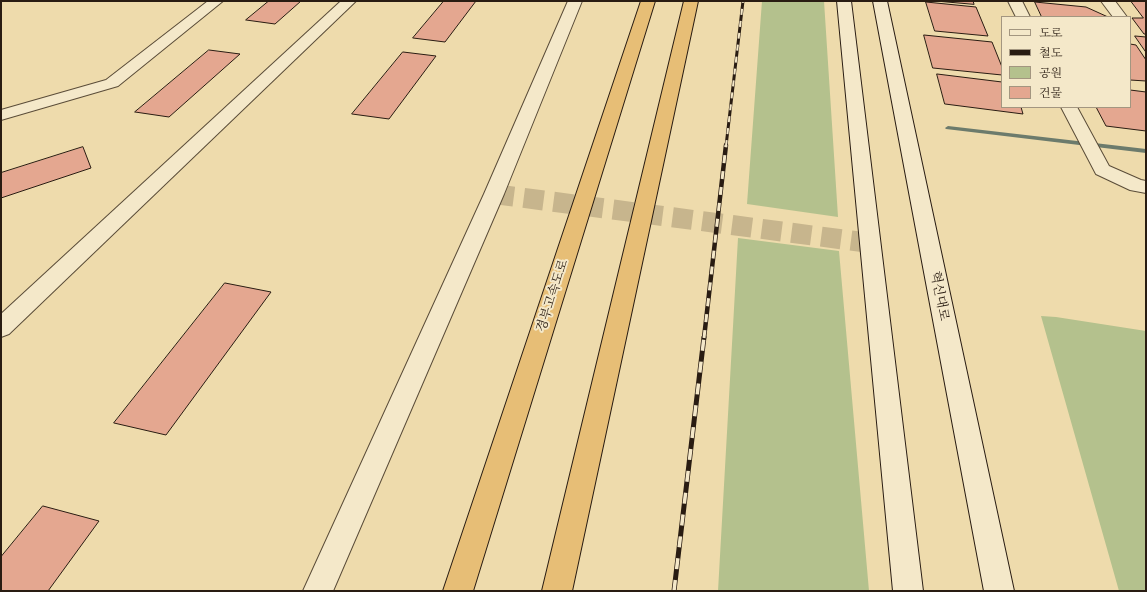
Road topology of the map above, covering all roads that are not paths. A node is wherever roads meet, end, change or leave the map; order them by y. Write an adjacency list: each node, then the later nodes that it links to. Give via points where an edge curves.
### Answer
1 (216, 1): 13 (street, via 112,83)
2 (349, 1): 15 (street)
3 (575, 1): 16 (street, via 494,194)
4 (648, 1): 17 (highway, 경부고속도로)
5 (691, 1): 18 (highway)
6 (844, 1): 19 (street)
7 (880, 1): 20 (street, 혁신대로)
8 (1015, 1): 10 (street)
9 (1108, 1): 11 (street)
10 (1022, 16)
11 (1119, 16)
12 (1070, 108): 14 (street, via 1102,170 1137,186)
13 (1, 115)
14 (1146, 187)
15 (1, 328)
16 (318, 591)
17 (458, 591)
18 (557, 591)
19 (908, 591)
20 (999, 591)

